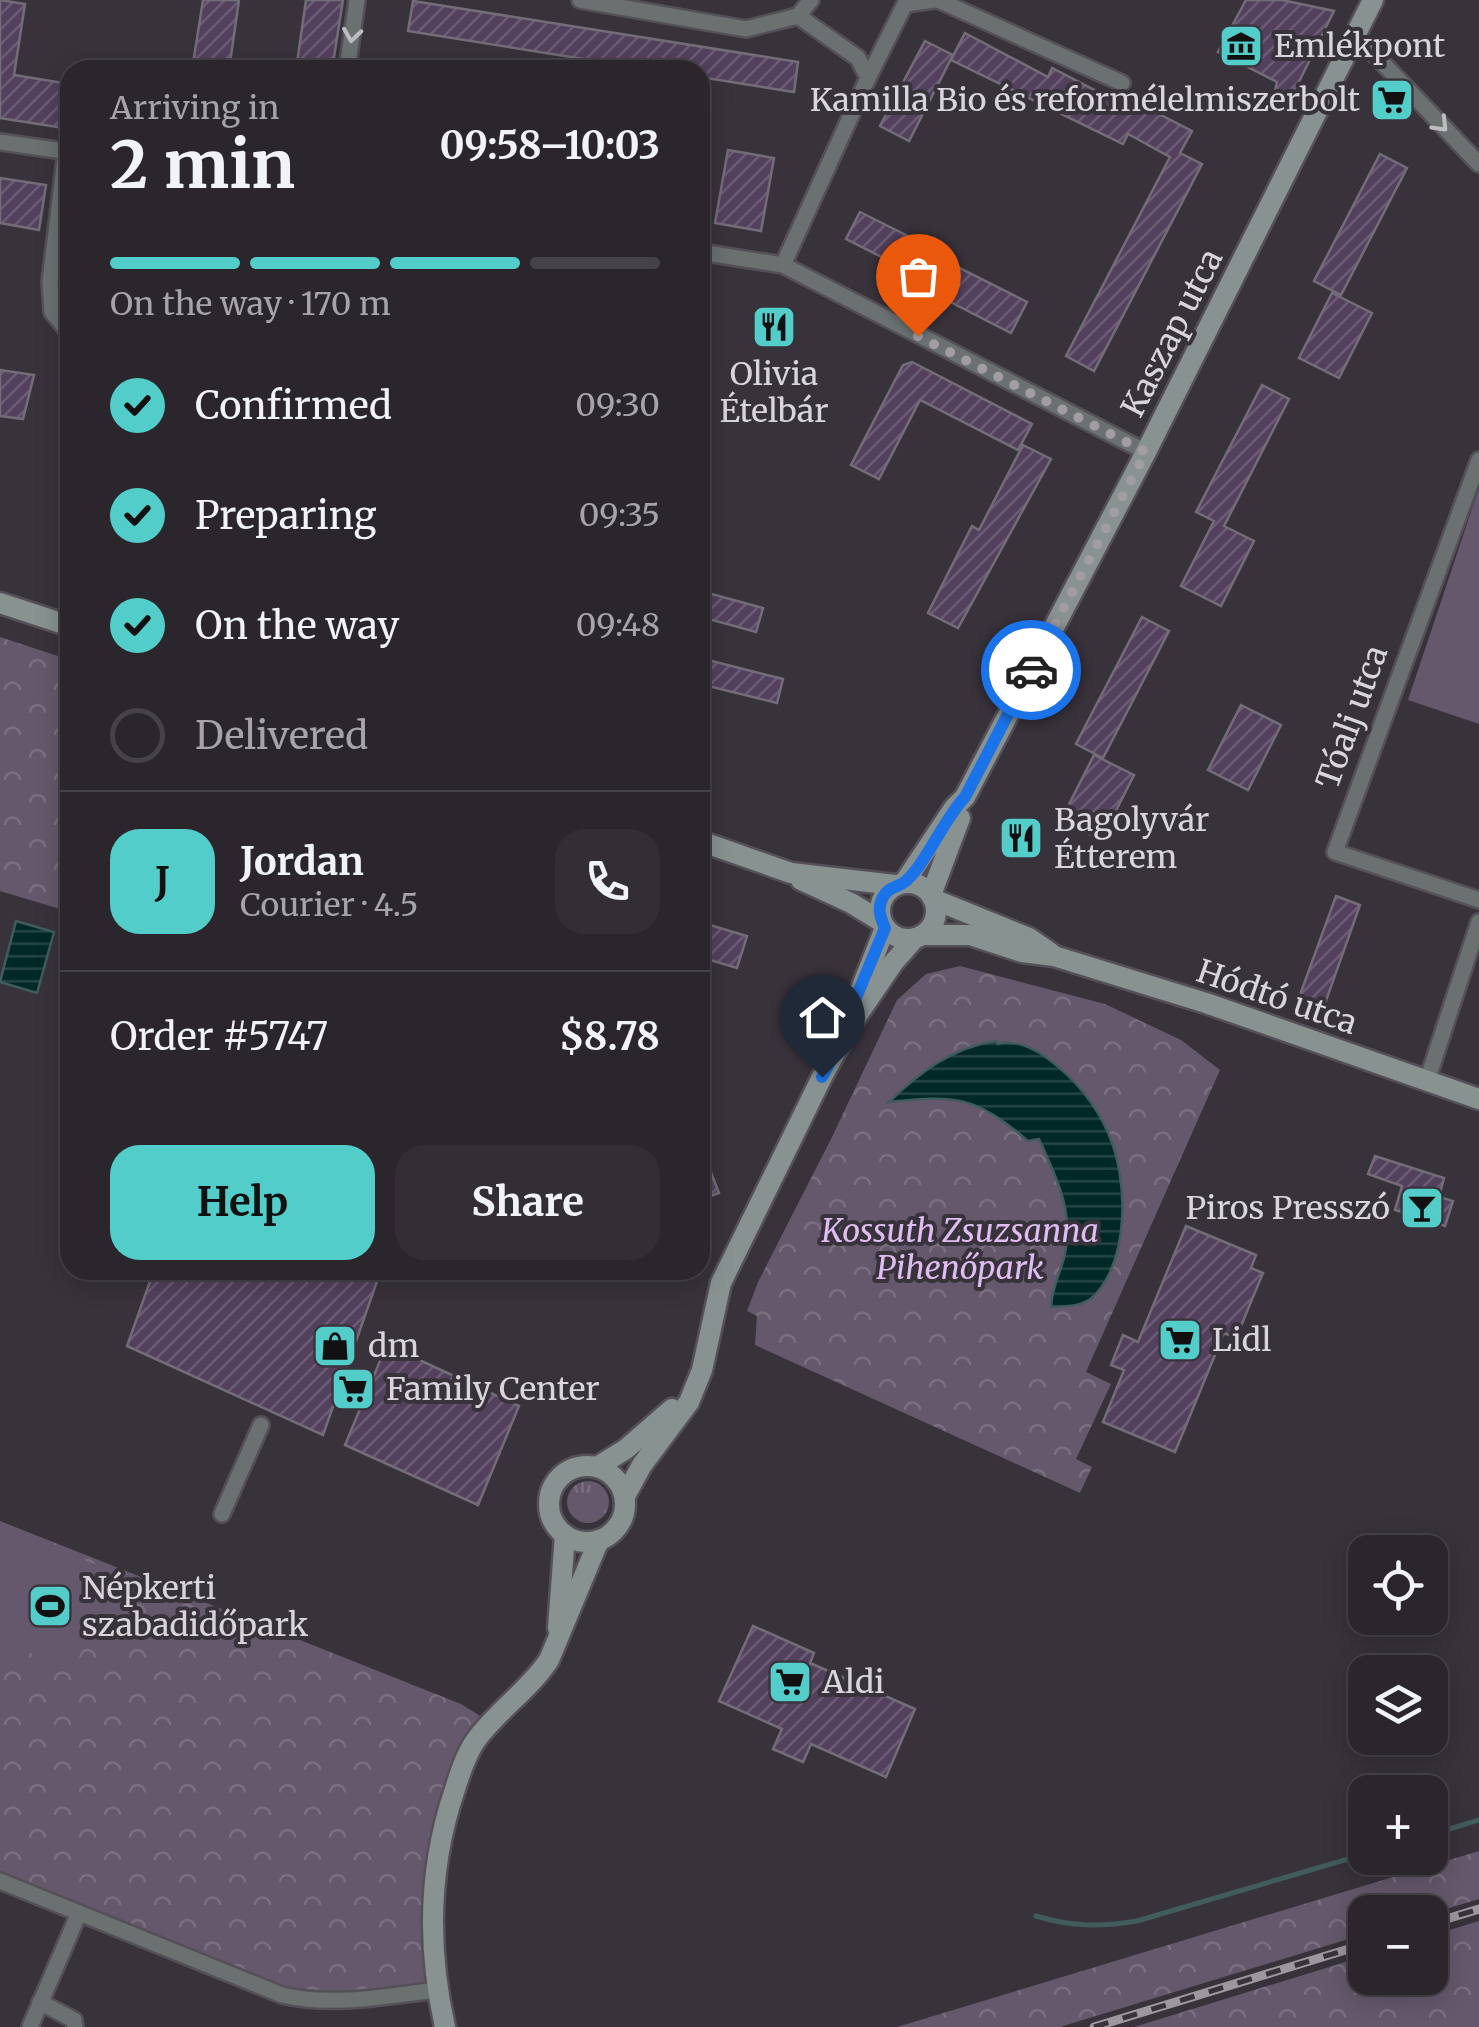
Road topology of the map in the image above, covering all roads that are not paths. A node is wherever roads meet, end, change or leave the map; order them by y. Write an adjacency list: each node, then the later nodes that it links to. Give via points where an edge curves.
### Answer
1 (357, 0): 8 (street, one-way to 8)
2 (580, 0): 6 (street, via 746,29)
3 (811, 0): 6 (street)
4 (936, 0): 9 (street, via 906,4); 10 (street)
5 (1374, 0): 7 (street, Kaszap utca)
6 (798, 16): 9 (street, via 858,58)
7 (1356, 35): 13 (street, one-way to 13); 18 (street, Kaszap utca)
8 (348, 60)
9 (868, 78): 16 (street)
10 (1122, 83)
11 (0, 142): 12 (street)
12 (60, 150)
13 (1479, 164)
14 (60, 209): 17 (street, via 50,282 52,312)
15 (710, 254): 16 (street)
16 (784, 265): 18 (street)
17 (60, 322)
18 (1146, 452): 22 (street, Kaszap utca)
19 (1479, 460): 27 (street, Tóalj utca, via 1334,852)
20 (0, 603): 21 (street)
21 (60, 623)
22 (965, 797): 25 (street, Kaszap utca); 26 (street, Kaszap utca)
23 (710, 844): 24 (street)
24 (791, 872): 25 (street); 29 (street)
25 (900, 884): 26 (street, via 921,886); 29 (street, via 880,905)
26 (932, 897): 30 (street, via 933,923); 31 (street, Hódtó utca, via 1029,938)
27 (1479, 900)
28 (1479, 922): 33 (street)
29 (884, 925): 30 (street, via 898,937); 32 (street)
30 (918, 936): 31 (street, Hódtó utca, via 970,934); 32 (street)
31 (1054, 956): 33 (street, Hódtó utca)
32 (848, 1029): 35 (street, via 722,1283)
33 (1426, 1081): 34 (street, Hódtó utca)
34 (1479, 1099)
35 (694, 1386): 37 (street); 38 (street)
36 (261, 1425): 39 (street)
37 (597, 1467): 38 (street, via 615,1478); 40 (street, via 576,1468 554,1484 550,1512)
38 (625, 1496): 41 (street, via 620,1523)
39 (222, 1514)
40 (565, 1535): 41 (street); 42 (street)
41 (599, 1540): 42 (street)
42 (557, 1646): 45 (street, via 539,1675 473,1744 462,1769 436,1858)
43 (0, 1881): 44 (street)
44 (79, 1913): 45 (street, via 294,1998 341,2001); 46 (street)
45 (436, 1990): 49 (street)
46 (40, 2002): 47 (street); 48 (street, via 74,2020)
47 (30, 2027)
48 (75, 2027)
49 (445, 2027)

